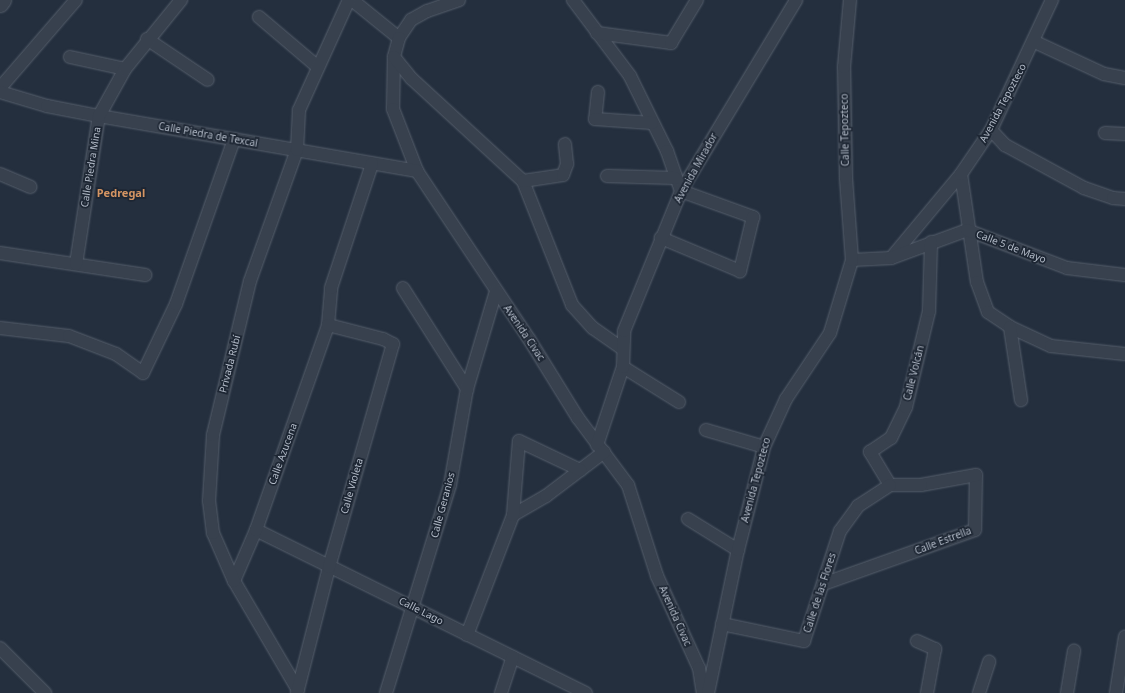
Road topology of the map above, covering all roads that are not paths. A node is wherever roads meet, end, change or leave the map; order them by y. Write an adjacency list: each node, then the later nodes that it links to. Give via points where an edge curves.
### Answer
1 (3, 0): 11 (street)
2 (76, 0): 23 (street)
3 (181, 0): 15 (street, Calle Piedra Mina)
4 (350, 0): 14 (street); 19 (street, Privada Rubí)
5 (459, 0): 14 (street, Avenida Civac, via 411,20)
6 (573, 0): 13 (street)
7 (697, 0): 13 (street, via 671,43)
8 (796, 0): 42 (street, Avenida Mirador)
9 (850, 0): 49 (street, Calle Tepozteco, via 844,67 846,178)
10 (1052, 0): 16 (street, Avenida Tepozteco)
11 (0, 4)
12 (259, 17): 19 (street)
13 (597, 33): 27 (street, via 630,76)
14 (399, 38): 18 (street, Avenida Civac)
15 (147, 39): 20 (street, Calle Piedra Mina); 22 (street)
16 (1035, 42): 21 (street, via 1104,74); 28 (street, Avenida Tepozteco)
17 (70, 57): 20 (street)
18 (394, 57): 35 (street, Avenida Civac, via 392,109); 40 (street, via 412,79)
19 (318, 67): 33 (street, Privada Rubí, via 299,110)
20 (125, 69): 26 (street, Calle Piedra Mina)
21 (1125, 78)
22 (208, 80)
23 (0, 88)
24 (0, 92): 26 (street, Calle Piedra de Texcal, via 47,106)
25 (598, 92): 27 (street, via 595,119)
26 (99, 116): 31 (street, Calle Piedra de Texcal); 50 (street, Calle Piedra Mina)
27 (652, 123): 39 (street, via 667,151)
28 (991, 130): 37 (street, Avenida Tepozteco); 43 (street, via 1005,145 1084,188)
29 (1105, 133): 30 (street)
30 (1125, 134)
31 (234, 139): 33 (street, Calle Piedra de Texcal); 57 (street, via 176,304 143,373 116,354 69,336)
32 (565, 144): 40 (street, via 568,164 562,175)
33 (297, 150): 34 (street, Calle Piedra de Texcal); 74 (street, Privada Rubí, via 250,281 212,435 209,501 213,533)
34 (372, 164): 35 (street, Calle Piedra de Texcal); 55 (street, Calle Azucena, via 331,288)
35 (417, 171): 54 (street, Avenida Civac)
36 (0, 174): 41 (street)
37 (961, 174): 44 (street); 48 (street, Avenida Tepozteco)
38 (607, 176): 39 (street)
39 (675, 178): 42 (street)
40 (523, 182): 58 (street, via 572,305 593,328)
41 (30, 187)
42 (681, 191): 45 (street, Avenida Mirador); 45 (street, via 753,217 740,271)
43 (1125, 199)
44 (964, 231): 46 (street); 52 (street, Calle 5 de Mayo, via 1066,268); 56 (street, via 977,282 988,312)
45 (662, 238): 58 (street, Avenida Mirador, via 624,332)
46 (931, 242): 48 (street); 68 (street, Calle Volcán, via 929,311 906,407 891,438 870,452)
47 (0, 253): 50 (street)
48 (891, 258): 49 (street)
49 (852, 260): 65 (street, Avenida Tepozteco, via 830,333 786,399)
50 (76, 264): 51 (street)
51 (145, 275)
52 (1125, 275)
53 (403, 288): 61 (street)
54 (496, 291): 61 (street, Calle Geranios); 66 (street, Avenida Civac)
55 (328, 325): 71 (street, Calle Azucena); 73 (street, Calle Violeta, via 383,339 392,344)
56 (1010, 327): 59 (street, via 1051,346); 62 (street)
57 (0, 328)
58 (622, 348): 60 (street, Avenida Mirador)
59 (1125, 354)
60 (623, 367): 63 (street); 66 (street, Avenida Mirador)
61 (467, 389): 76 (street, Calle Geranios, via 450,485)
62 (1021, 400)
63 (679, 402)
64 (706, 430): 65 (street)
65 (764, 447): 72 (street, Avenida Tepozteco)
66 (600, 448): 67 (street); 90 (street, Avenida Civac, via 628,485 657,576 699,668)
67 (580, 470): 69 (street, via 546,496); 69 (street, via 519,441)
68 (890, 485): 75 (street, Calle de las Flores, via 858,506 840,531); 75 (street, Calle Estrella, via 921,485 976,475 975,530)
69 (513, 515): 78 (street)
70 (688, 519): 72 (street)
71 (256, 530): 73 (street, Calle Lago); 74 (street, Calle Azucena)
72 (738, 550): 77 (street, Avenida Tepozteco)
73 (329, 567): 76 (street, Calle Lago); 85 (street, Calle Violeta)
74 (234, 581): 85 (street, Privada Rubí)
75 (824, 584): 77 (street, Calle de las Flores, via 804,641)
76 (414, 606): 78 (street, Calle Lago); 87 (street, Calle Geranios)
77 (722, 624): 91 (street, Avenida Tepozteco)
78 (467, 635): 83 (street, Calle Lago)
79 (1125, 637): 95 (street)
80 (917, 641): 92 (street, via 935,650)
81 (0, 648): 86 (street)
82 (1074, 651): 94 (street)
83 (513, 657): 88 (street); 89 (street, Calle Lago)
84 (989, 662): 93 (street)
85 (298, 692)
86 (45, 693)
87 (386, 693)
88 (501, 693)
89 (586, 693)
90 (703, 693)
91 (708, 693)
92 (927, 693)
93 (979, 693)
94 (1067, 693)
95 (1116, 693)

